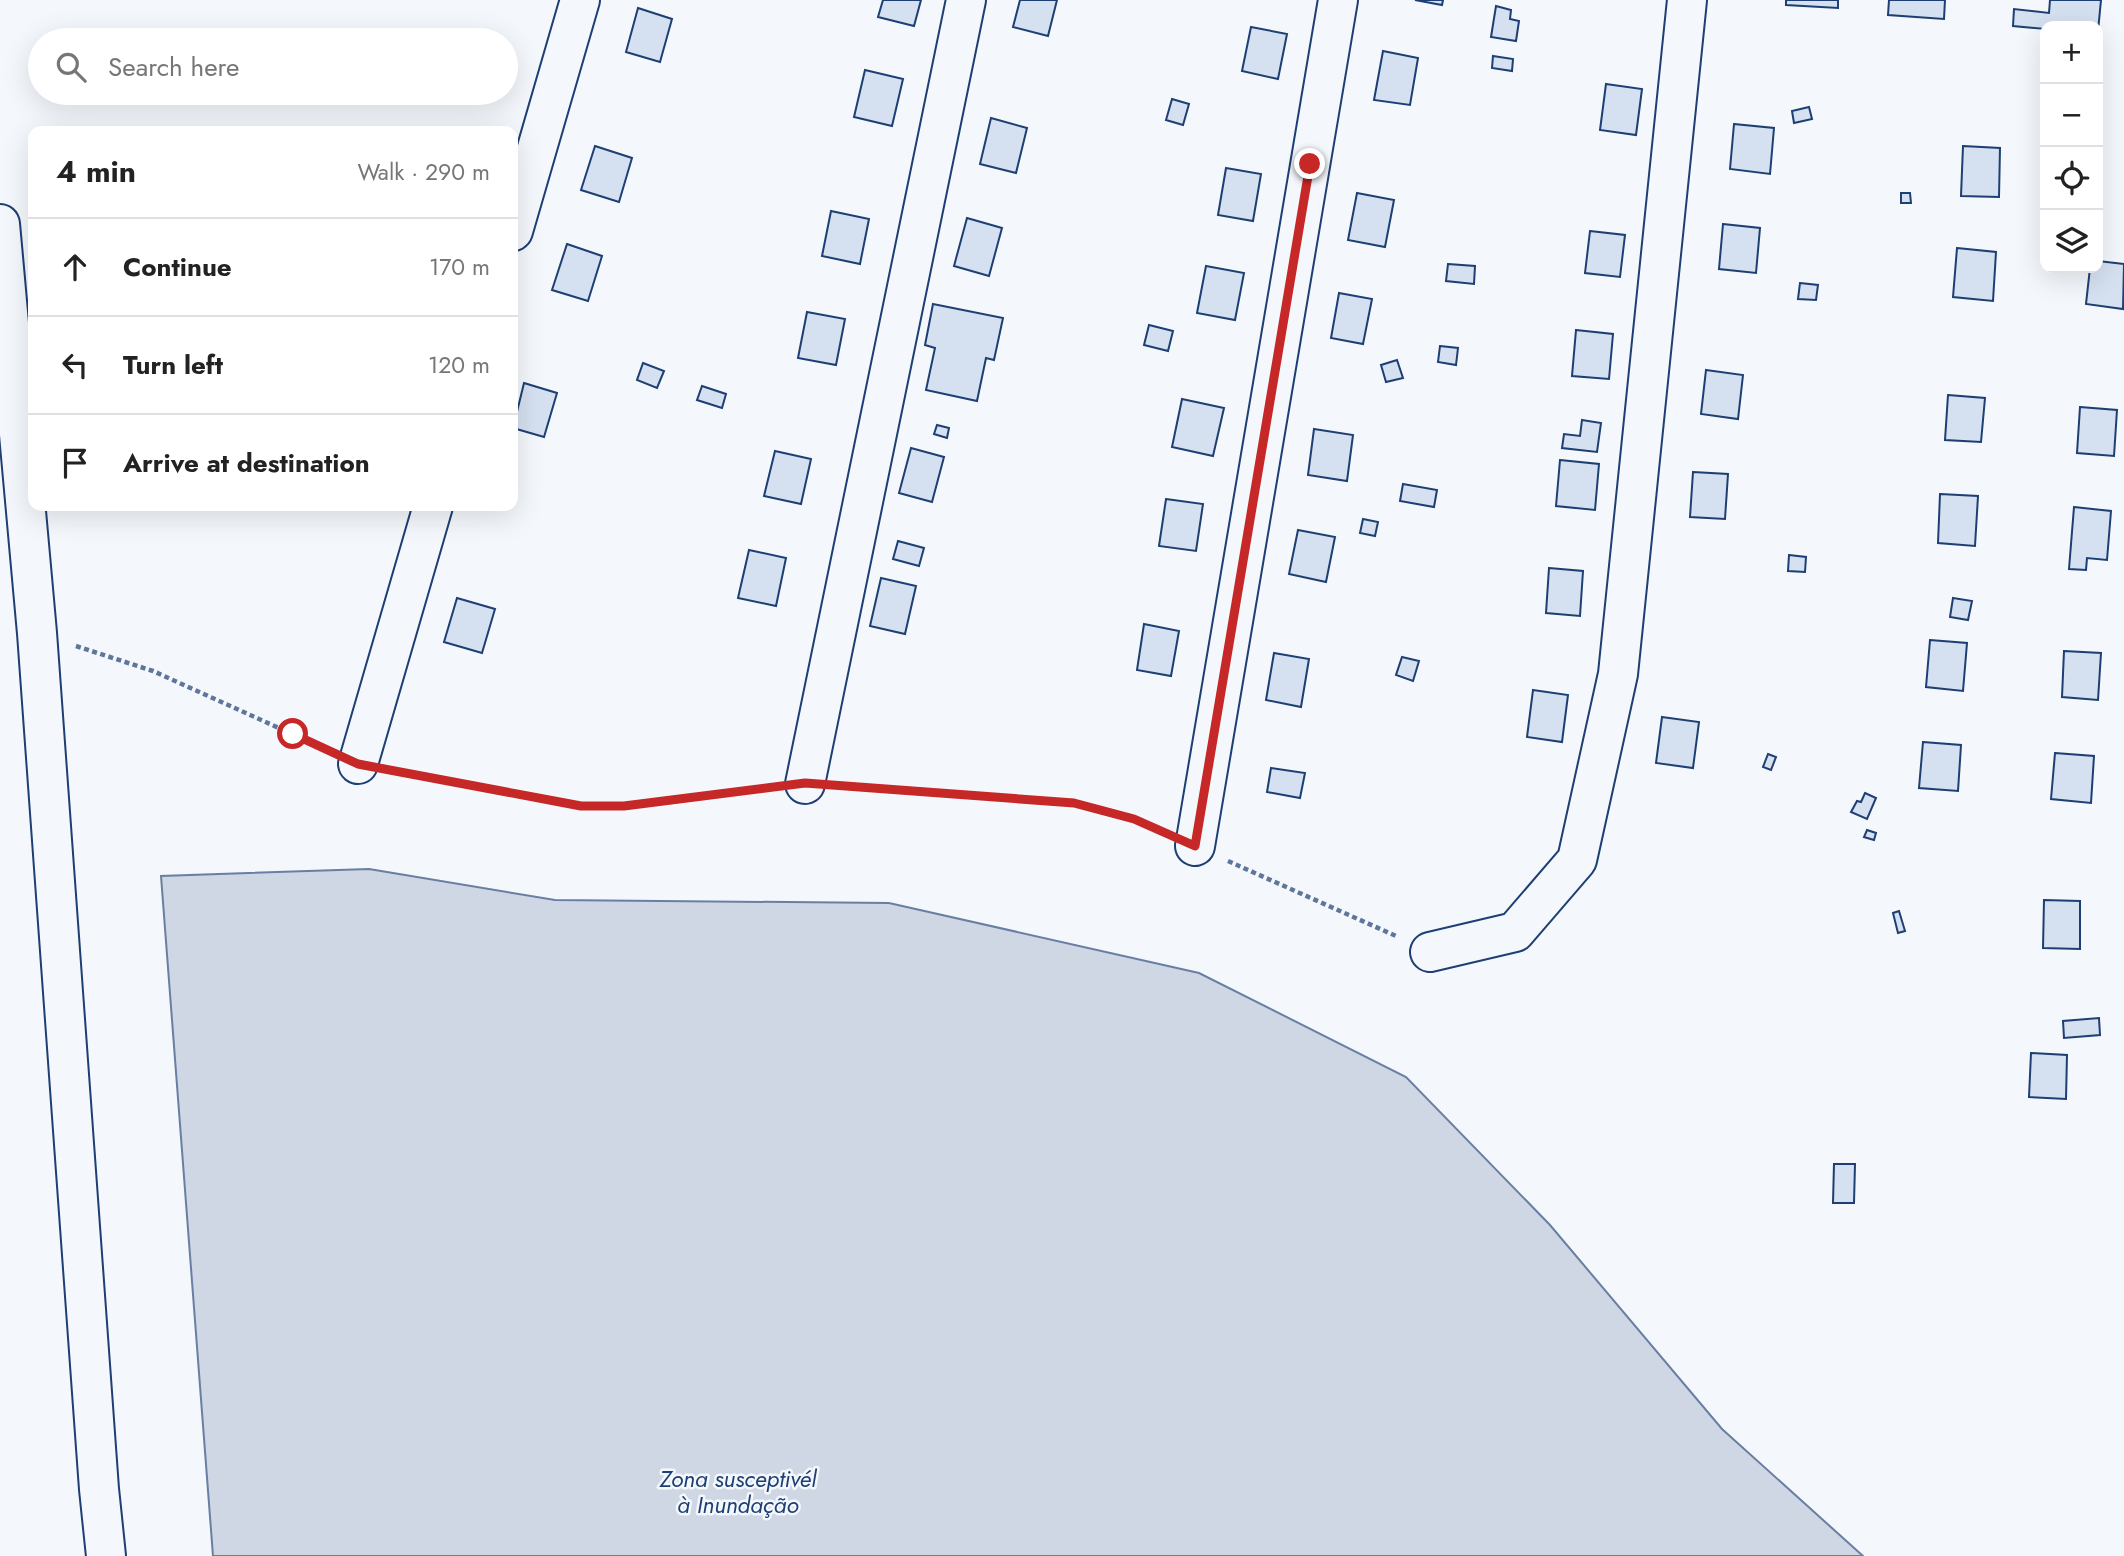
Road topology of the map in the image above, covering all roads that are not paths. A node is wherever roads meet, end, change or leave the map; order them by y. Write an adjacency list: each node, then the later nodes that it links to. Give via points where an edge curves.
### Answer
1 (580, 0): 5 (main road)
2 (966, 0): 9 (main road)
3 (1338, 0): 10 (main road)
4 (1686, 0): 11 (main road, via 1618,674 1577,860 1515,932)
5 (518, 215)
6 (0, 225): 12 (main road, via 37,633)
7 (432, 511): 8 (main road)
8 (358, 764)
9 (805, 783)
10 (1195, 846)
11 (1430, 952)
12 (106, 1556)

